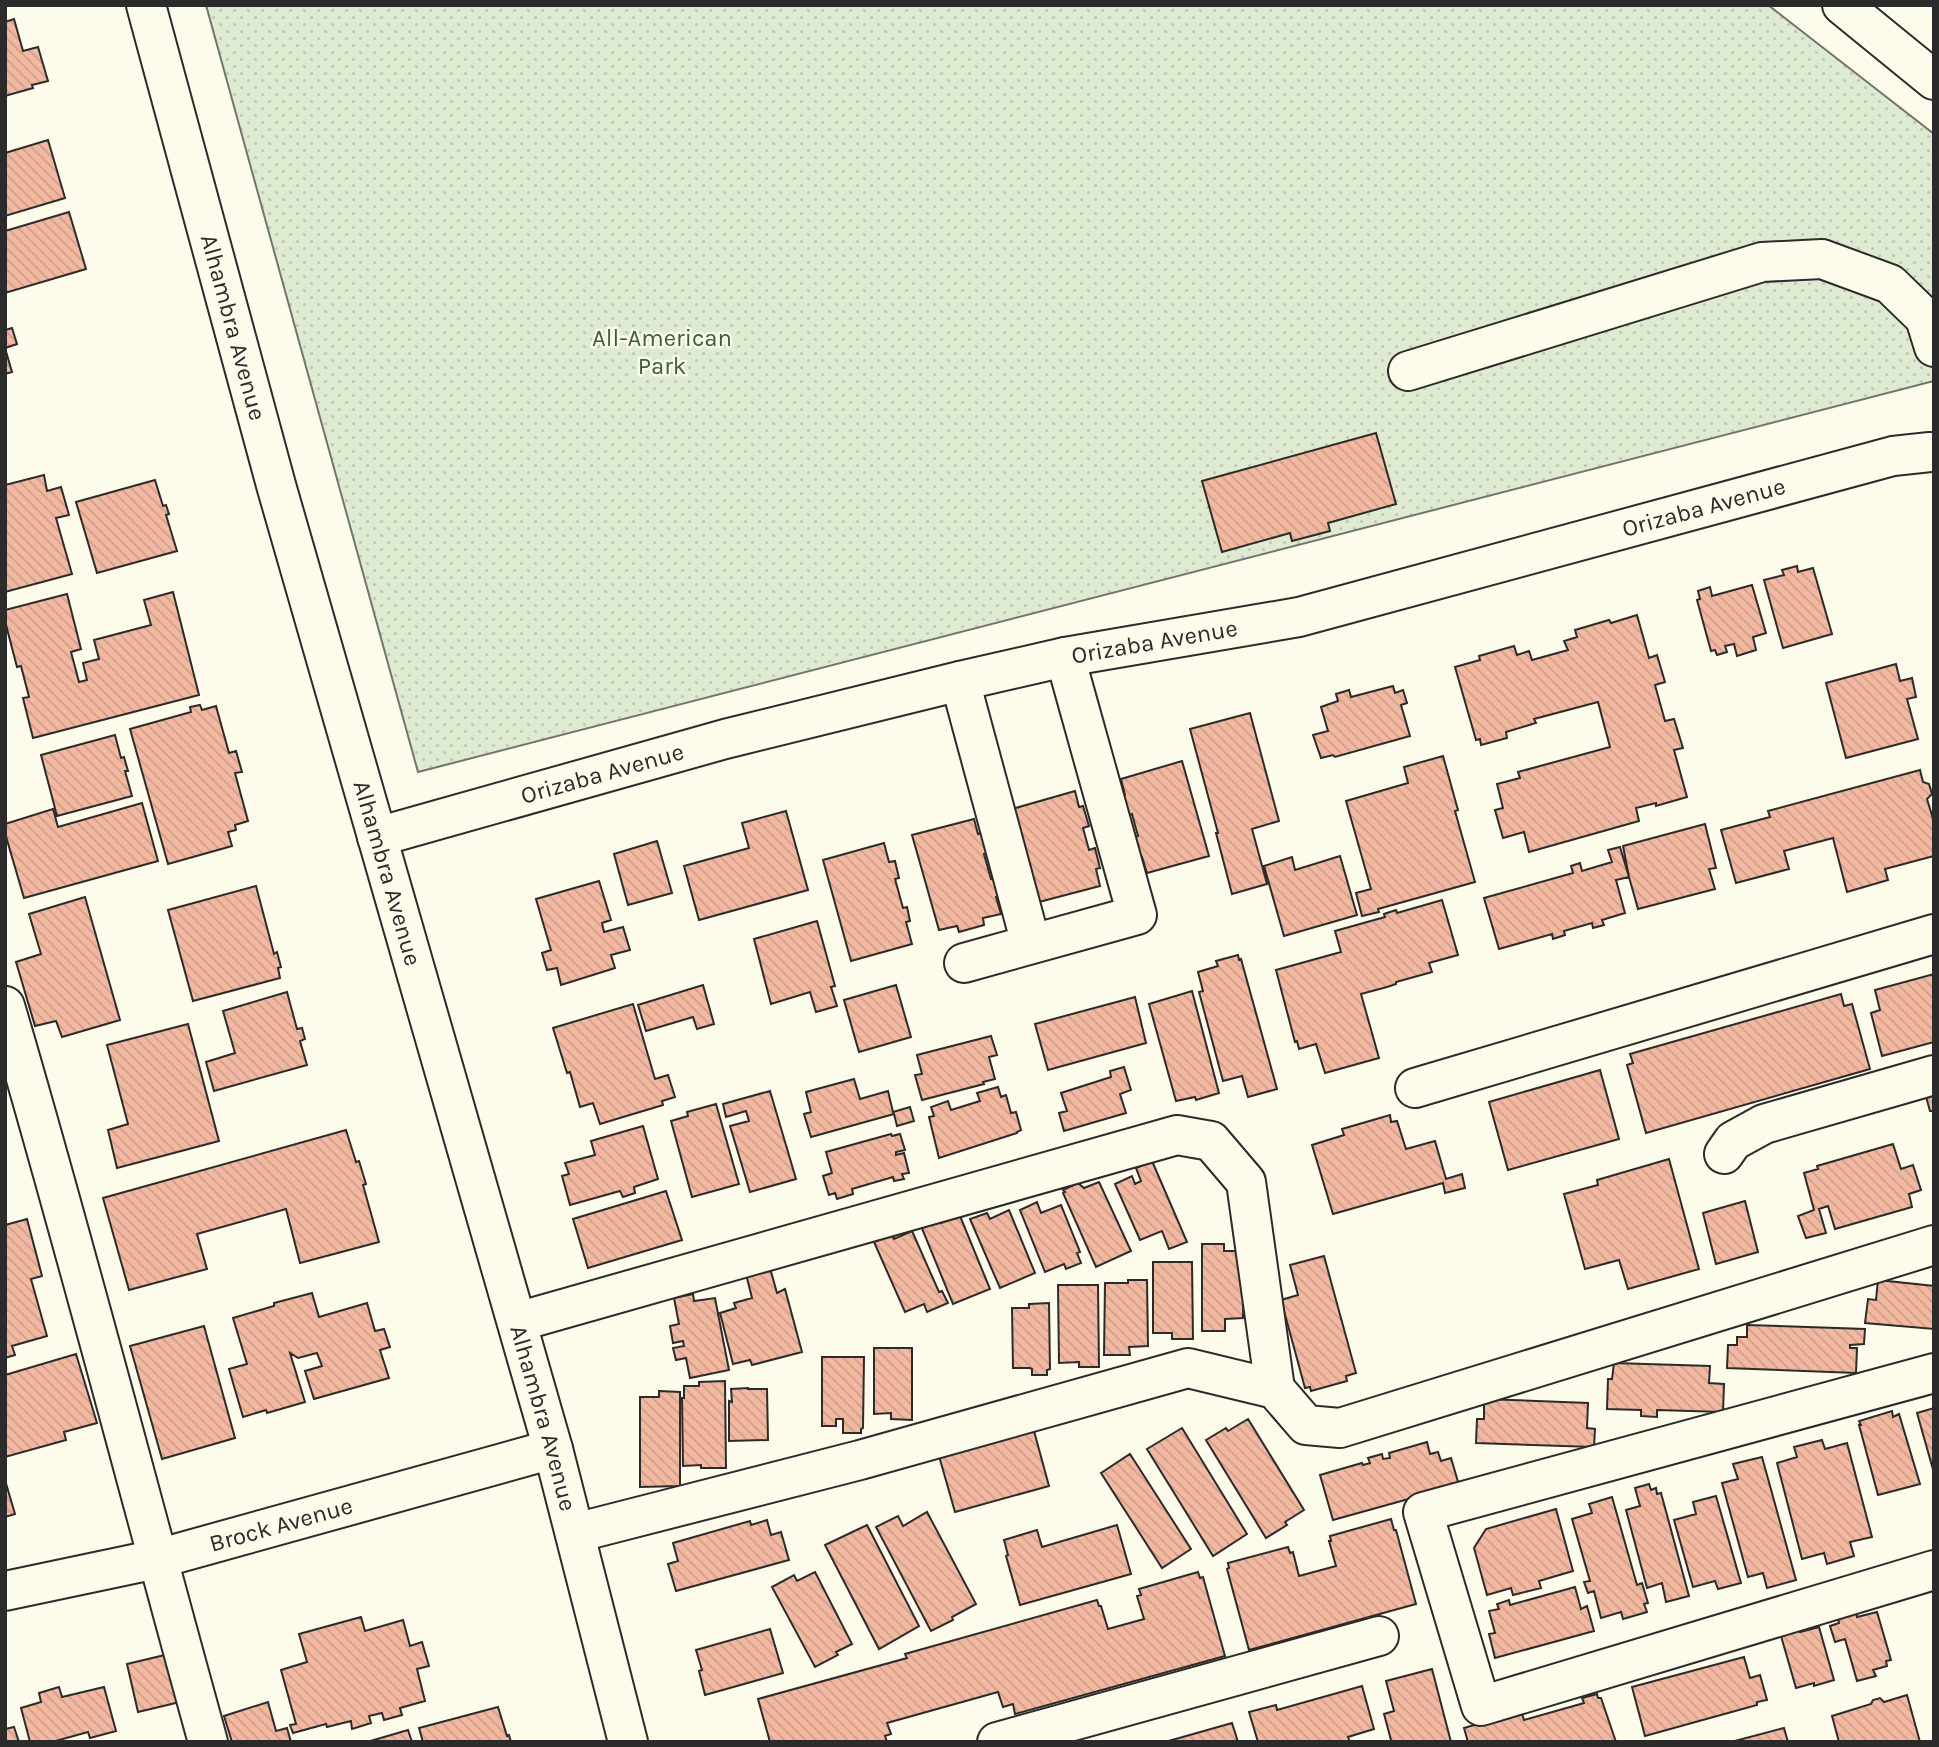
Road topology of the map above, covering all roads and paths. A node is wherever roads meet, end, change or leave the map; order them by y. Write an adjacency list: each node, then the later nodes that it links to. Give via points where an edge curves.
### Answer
1 (146, 5): 9 (street, Alhambra Avenue)
2 (1842, 5): 3 (street)
3 (1934, 80)
4 (1934, 347): 5 (street, via 1925,318 1890,284 1822,259 1810,259 1762,262)
5 (1409, 371)
6 (1933, 443): 7 (street, Orizaba Avenue, via 1299,617)
7 (1065, 657): 8 (street, Orizaba Avenue); 11 (street, via 1137,915)
8 (960, 681): 9 (street, Orizaba Avenue, via 725,739); 11 (street)
9 (377, 837): 18 (street, Alhambra Avenue)
10 (1934, 934): 15 (street)
11 (1031, 944): 12 (street)
12 (964, 963)
13 (5, 1006): 23 (street)
14 (1934, 1075): 16 (street, via 1764,1124 1733,1141)
15 (1415, 1088)
16 (1724, 1154)
17 (1934, 1245): 20 (street, via 1340,1428 1306,1425)
18 (517, 1322): 20 (street, via 1177,1135 1210,1141 1247,1182); 21 (street, Alhambra Avenue)
19 (1934, 1373): 24 (street, via 1423,1512 1480,1706)
20 (1275, 1389): 22 (street, via 1188,1368 860,1460)
21 (553, 1449): 22 (street, Alhambra Avenue); 23 (street, Brock Avenue)
22 (575, 1533): 28 (street, Alhambra Avenue)
23 (157, 1559): 25 (street, Brock Avenue); 27 (street)
24 (1934, 1570)
25 (5, 1591)
26 (1379, 1636): 29 (street)
27 (208, 1742)
28 (628, 1742)
29 (997, 1742)

